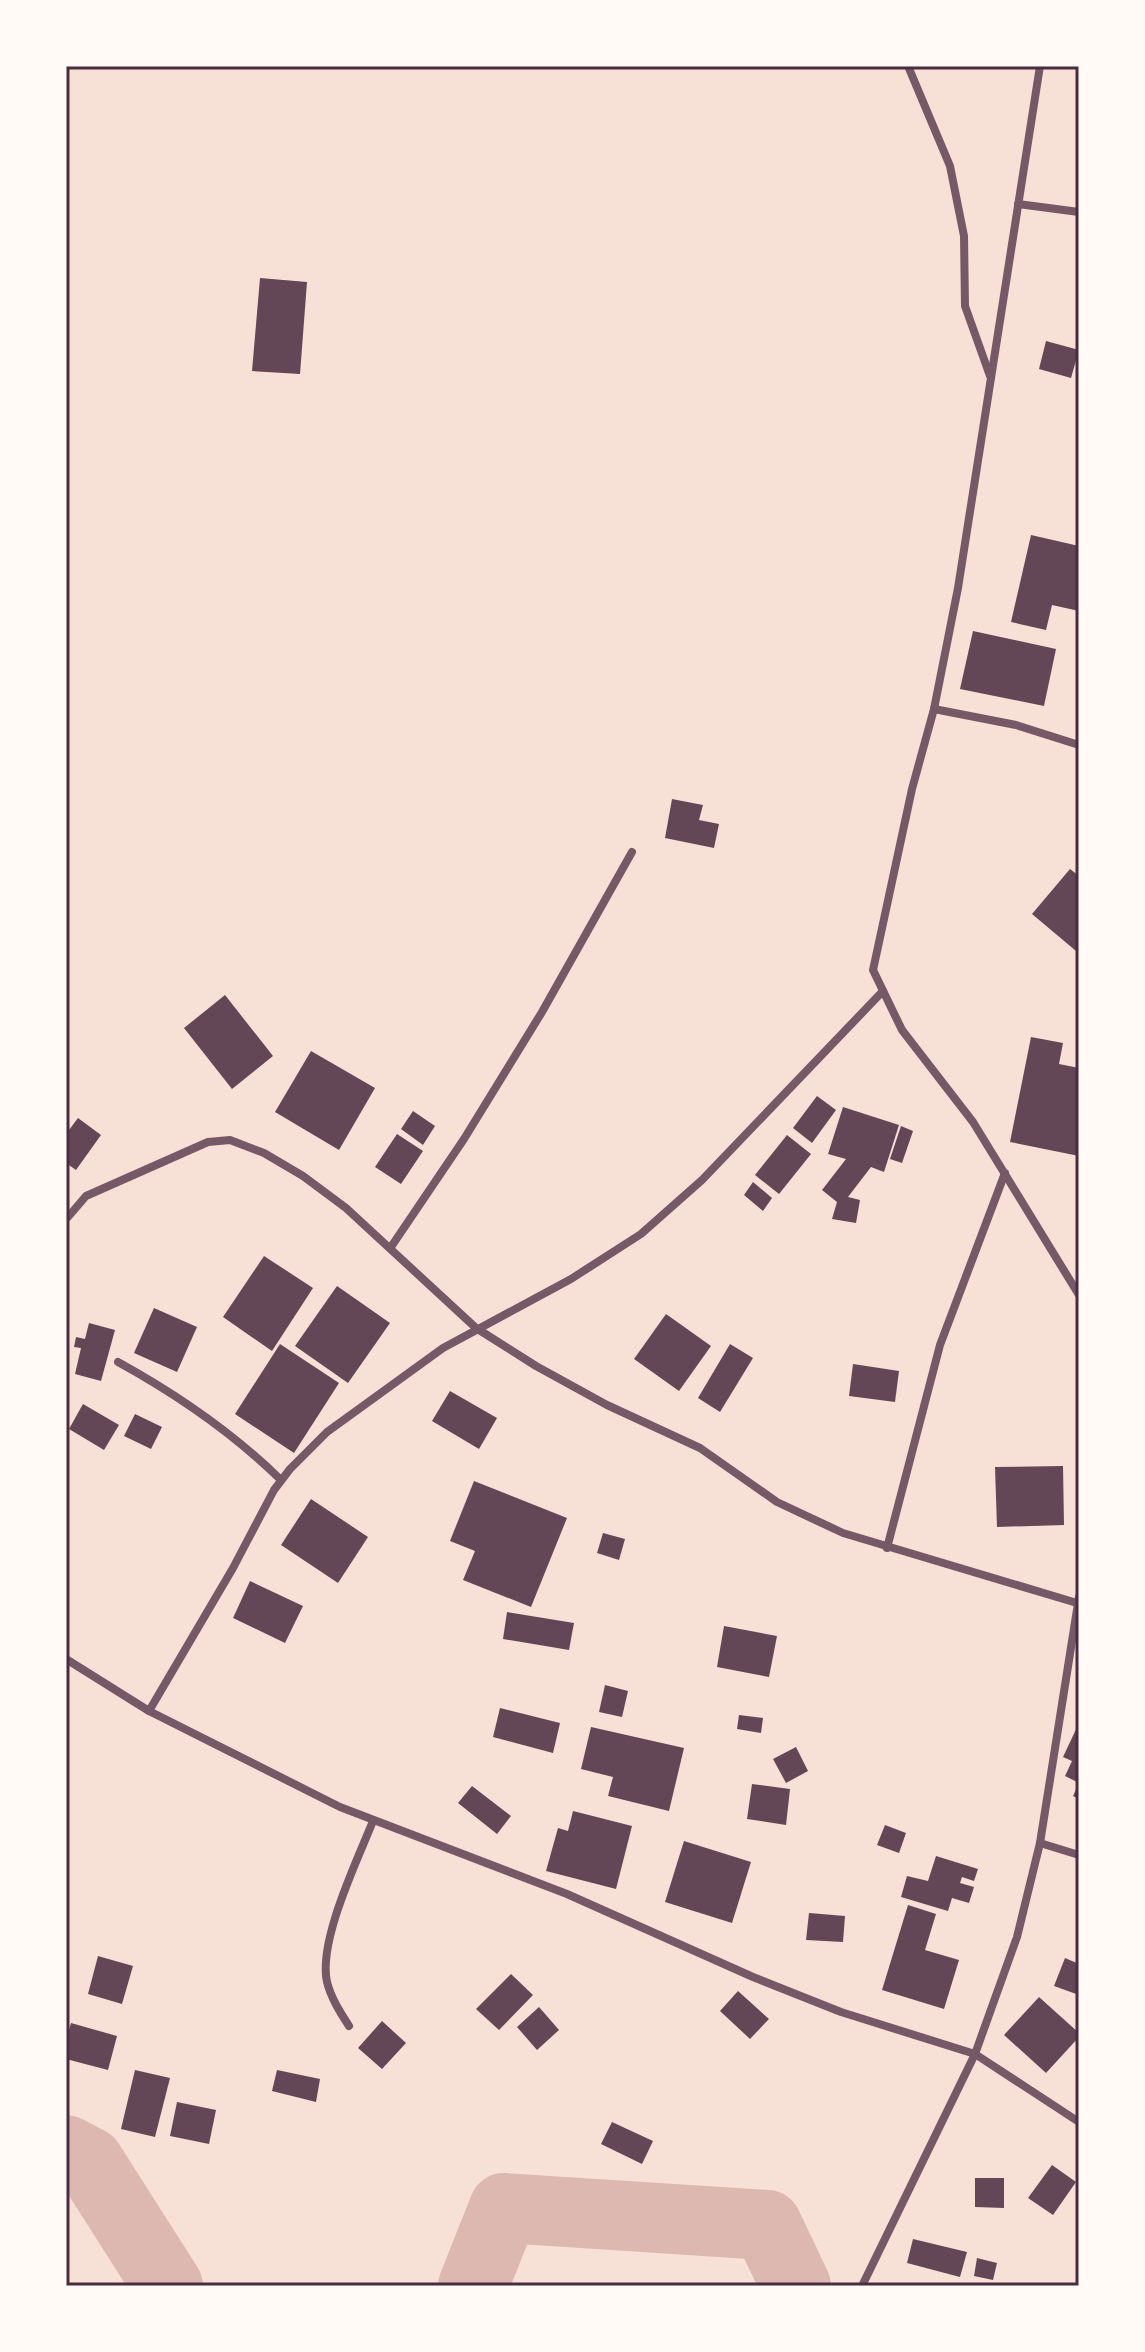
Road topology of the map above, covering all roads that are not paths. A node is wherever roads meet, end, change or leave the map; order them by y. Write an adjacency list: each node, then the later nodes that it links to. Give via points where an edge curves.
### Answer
1 (908, 66): 5 (street, via 950,166 964,236 965,306)
2 (1040, 66): 3 (street)
3 (1018, 204): 4 (street); 5 (street)
4 (1079, 212)
5 (991, 376): 6 (street)
6 (934, 709): 7 (street, via 1016,725); 9 (street, via 873,970)
7 (1079, 745)
8 (632, 852): 12 (street, via 542,1012)
9 (883, 991): 10 (street, via 902,1030); 14 (street, via 702,1180 641,1234 571,1279)
10 (1005, 1173): 13 (street); 17 (street, via 940,1345)
11 (68, 1217): 12 (street, via 86,1196 208,1142 230,1140 303,1176)
12 (391, 1247): 14 (street)
13 (1079, 1295)
14 (476, 1328): 16 (street, via 327,1432); 17 (street, via 607,1405 700,1448 777,1502)
15 (118, 1362): 16 (street, via 188,1402)
16 (281, 1480): 20 (street)
17 (887, 1548): 18 (street)
18 (1078, 1600): 22 (street)
19 (66, 1659): 20 (street)
20 (149, 1711): 21 (street)
21 (373, 1821): 24 (street, via 333,1925 326,1965 331,1993); 25 (street, via 567,1894 841,2012)
22 (1040, 1843): 23 (street); 25 (street, via 1017,1937)
23 (1079, 1855)
24 (349, 2026)
25 (975, 2054): 26 (street); 27 (street)
26 (1079, 2122)
27 (862, 2286)

